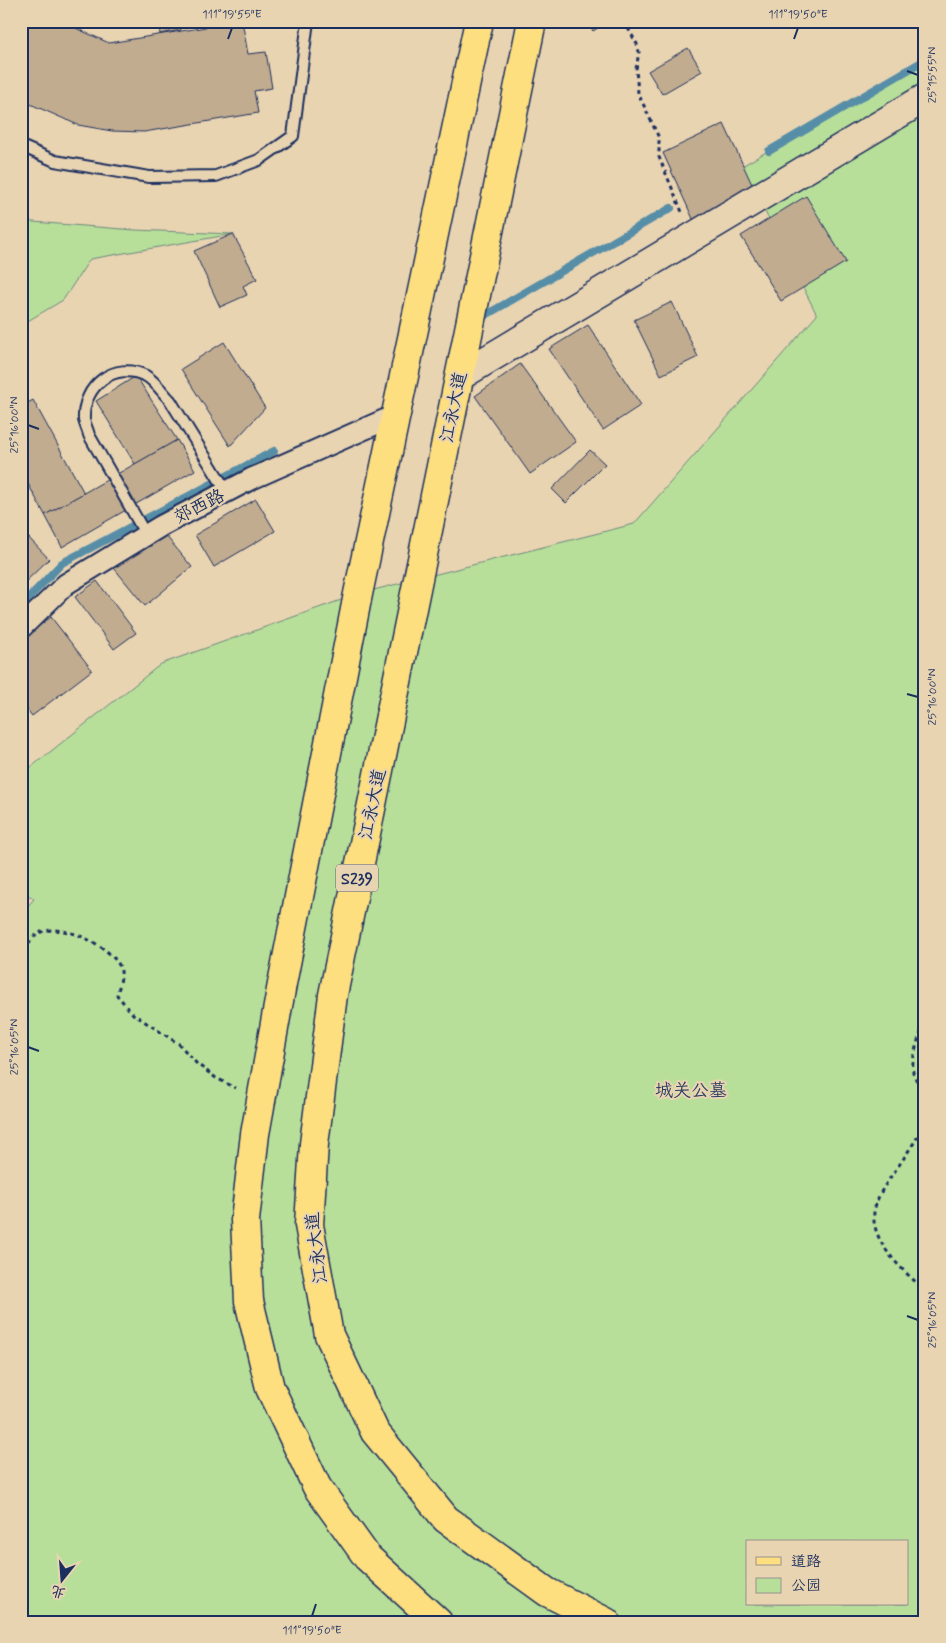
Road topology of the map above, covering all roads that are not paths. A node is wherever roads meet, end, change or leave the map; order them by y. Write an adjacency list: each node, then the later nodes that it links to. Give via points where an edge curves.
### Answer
1 (308, 21): 5 (lane, via 293,136 259,160 216,176 149,177 55,161)
2 (479, 21): 7 (main road)
3 (532, 21): 6 (main road, 江永大道 / S239)
4 (925, 98): 6 (street)
5 (21, 146)
6 (460, 376): 12 (main road, 江永大道 / S239, via 334,995 314,1144 309,1225 329,1335 375,1432 446,1519 547,1592)
7 (396, 415): 8 (street, 郊西路); 11 (main road, via 358,594 262,1100 245,1220 249,1301 270,1388 317,1487 366,1557)
8 (226, 491): 9 (street, 郊西路); 9 (lane, via 170,400 148,377 135,372 110,374 99,380 91,393 84,420 89,435)
9 (146, 533): 10 (street, 郊西路, via 66,584)
10 (21, 628)
11 (438, 1622)
12 (606, 1622)

